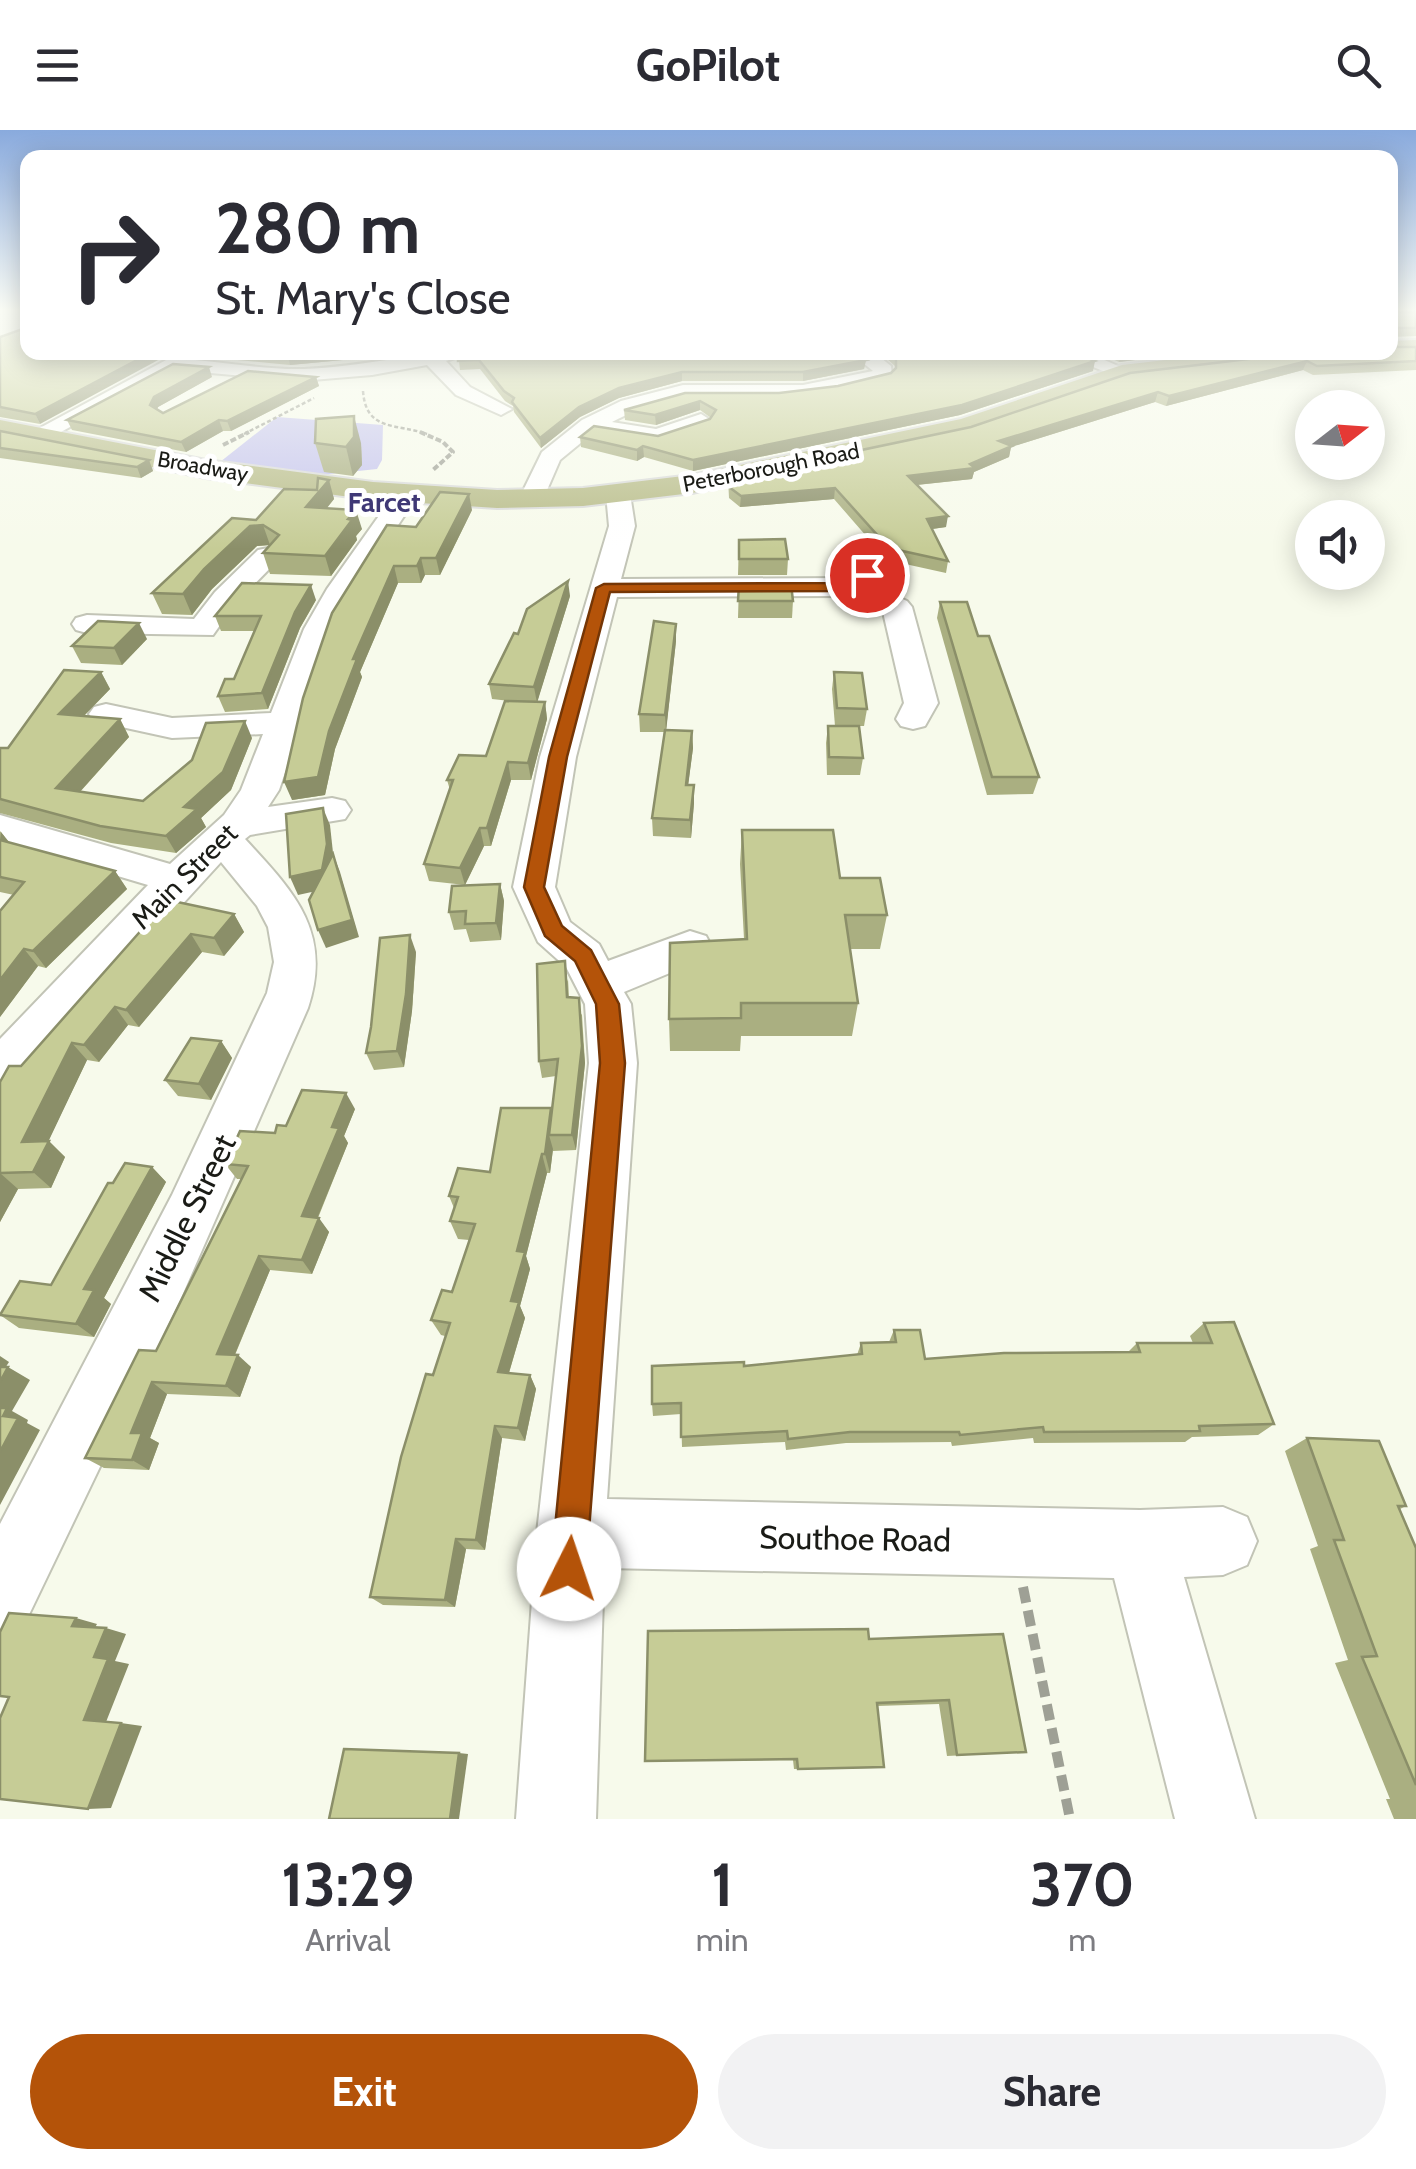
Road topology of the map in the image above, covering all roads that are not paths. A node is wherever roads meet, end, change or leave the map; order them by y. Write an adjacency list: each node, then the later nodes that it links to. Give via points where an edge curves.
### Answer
1 (121, 391): 9 (street)
2 (463, 391): 5 (street)
3 (677, 391): 7 (street, via 653,394)
4 (1068, 391): 11 (main road, Peterborough Road, via 968,426)
5 (501, 408)
6 (702, 421): 7 (street, via 657,436)
7 (590, 425): 12 (street, via 550,457)
8 (0, 428): 9 (main road, Broadway)
9 (36, 436): 10 (main road, Broadway, via 206,469)
10 (416, 486): 12 (main road, Peterborough Road); 20 (street, Main Street, via 324,588 320,629)
11 (618, 494): 12 (main road, Peterborough Road); 14 (street, via 622,526)
12 (532, 499)
13 (268, 556): 15 (street)
14 (602, 567): 19 (street, via 863,592 897,607 921,703); 26 (street, via 534,887 553,931 583,956)
15 (240, 586): 16 (street); 17 (street, via 202,629)
16 (274, 586)
17 (87, 624)
18 (106, 714): 20 (street, via 172,728)
19 (913, 719)
20 (284, 723): 23 (street, Main Street, via 260,790)
21 (332, 810): 23 (street)
22 (0, 828): 24 (street)
23 (231, 832): 24 (street, Main Street); 31 (street, Middle Street, via 289,930 296,962 288,993 228,1137)
24 (178, 880): 27 (street, Main Street)
25 (690, 948): 26 (street)
26 (598, 984): 28 (street, via 608,1004 613,1063)
27 (0, 1072)
28 (571, 1533): 30 (street, Southoe Road); 32 (street)
29 (1222, 1541): 30 (street, Southoe Road)
30 (1140, 1544): 33 (street)
31 (0, 1598)
32 (556, 1819)
33 (1215, 1819)

